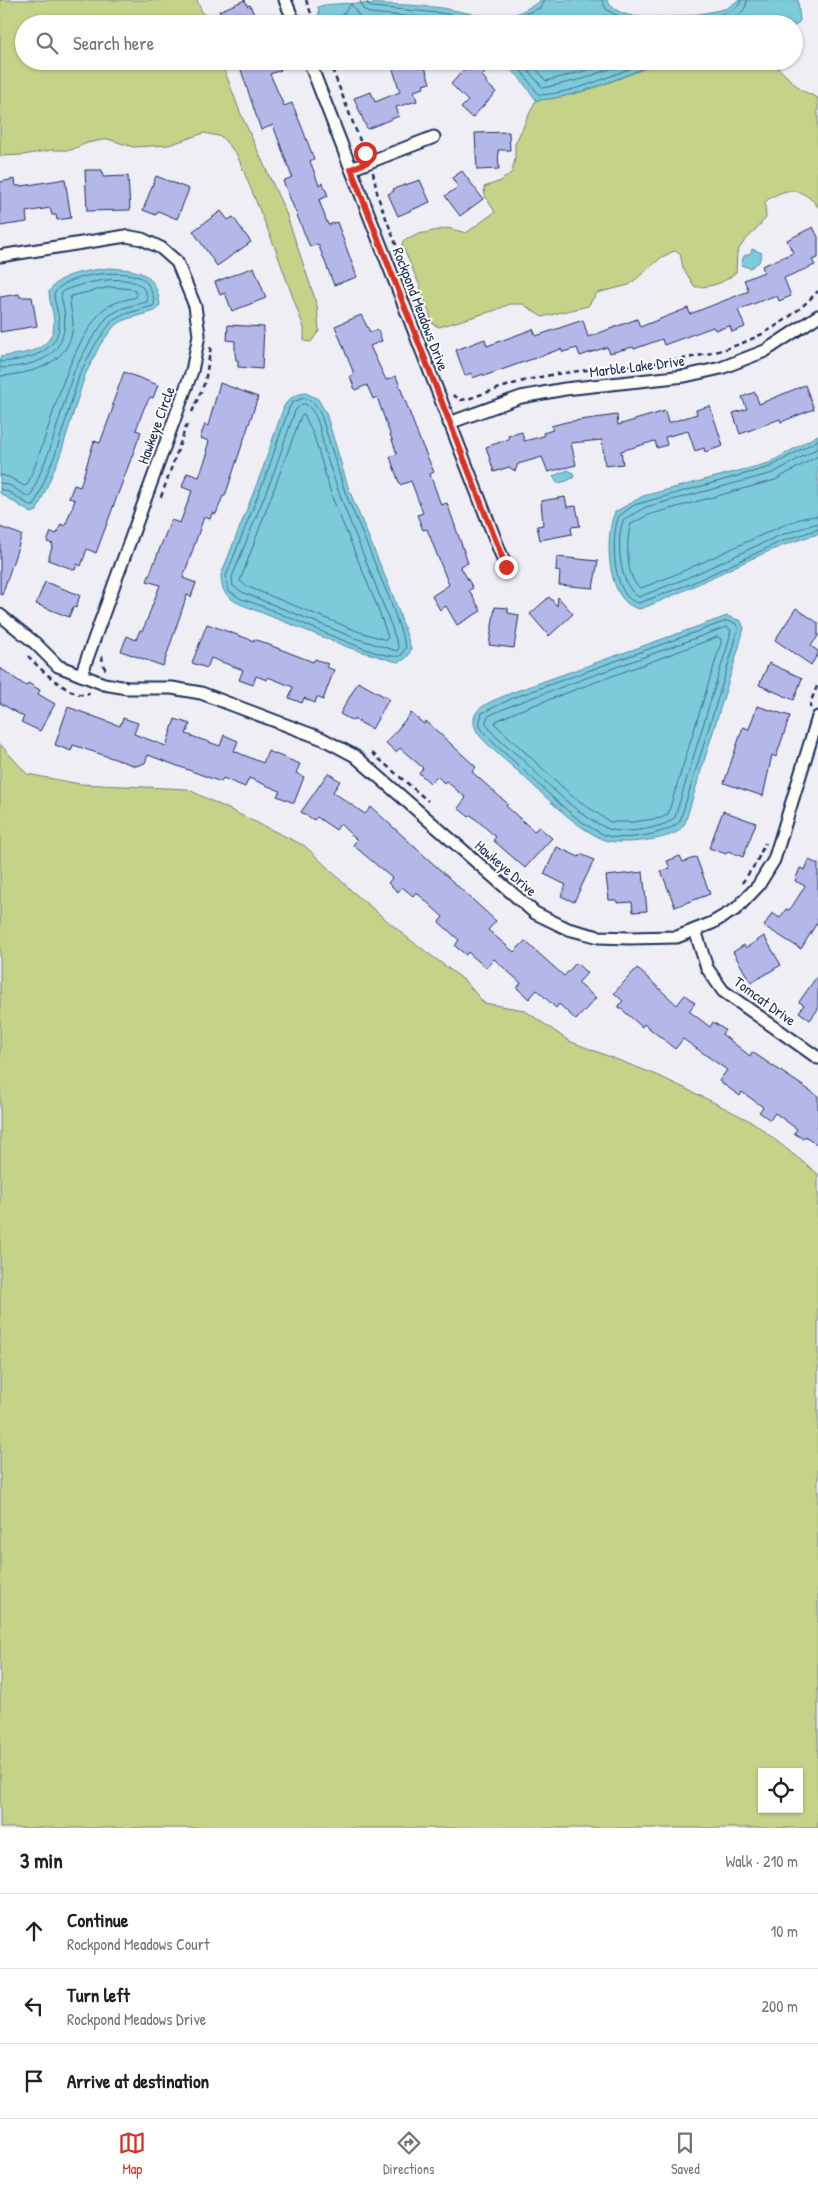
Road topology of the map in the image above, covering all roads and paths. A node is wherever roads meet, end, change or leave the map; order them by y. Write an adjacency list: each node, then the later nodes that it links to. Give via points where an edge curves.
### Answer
1 (285, 0): 3 (street)
2 (306, 0): 4 (path)
3 (291, 15)
4 (312, 15)
5 (312, 70): 9 (street, Rockpond Meadows Drive)
6 (332, 70): 8 (path)
7 (434, 137): 8 (street)
8 (368, 162): 9 (street); 12 (path)
9 (351, 169): 18 (street, Rockpond Meadows Drive)
10 (0, 256): 24 (street, Hawkeye Circle, via 126,236 142,239 161,248 177,262 195,306 199,335 192,371)
11 (818, 291): 15 (path, via 767,332 722,352 564,373 461,400)
12 (422, 314)
13 (818, 316): 18 (street, Marble Lake Drive, via 765,351 721,368 685,376 522,397)
14 (211, 342): 16 (path, via 209,368)
15 (452, 393)
16 (191, 413)
17 (188, 420): 19 (path)
18 (450, 423): 20 (street, Rockpond Meadows Drive)
19 (158, 502)
20 (506, 567)
21 (0, 615): 24 (street, via 58,666)
22 (105, 648): 23 (path)
23 (103, 665)
24 (80, 675): 26 (street, Hawkeye Drive, via 127,688 172,688 201,693 323,739 355,756 535,914 568,929 598,937 629,938 678,937)
25 (818, 717): 26 (street, Hawkeye Drive, via 774,860 758,886 736,909)
26 (695, 930): 27 (street, Tomcat Drive, via 707,968 723,990)
27 (818, 1058)

